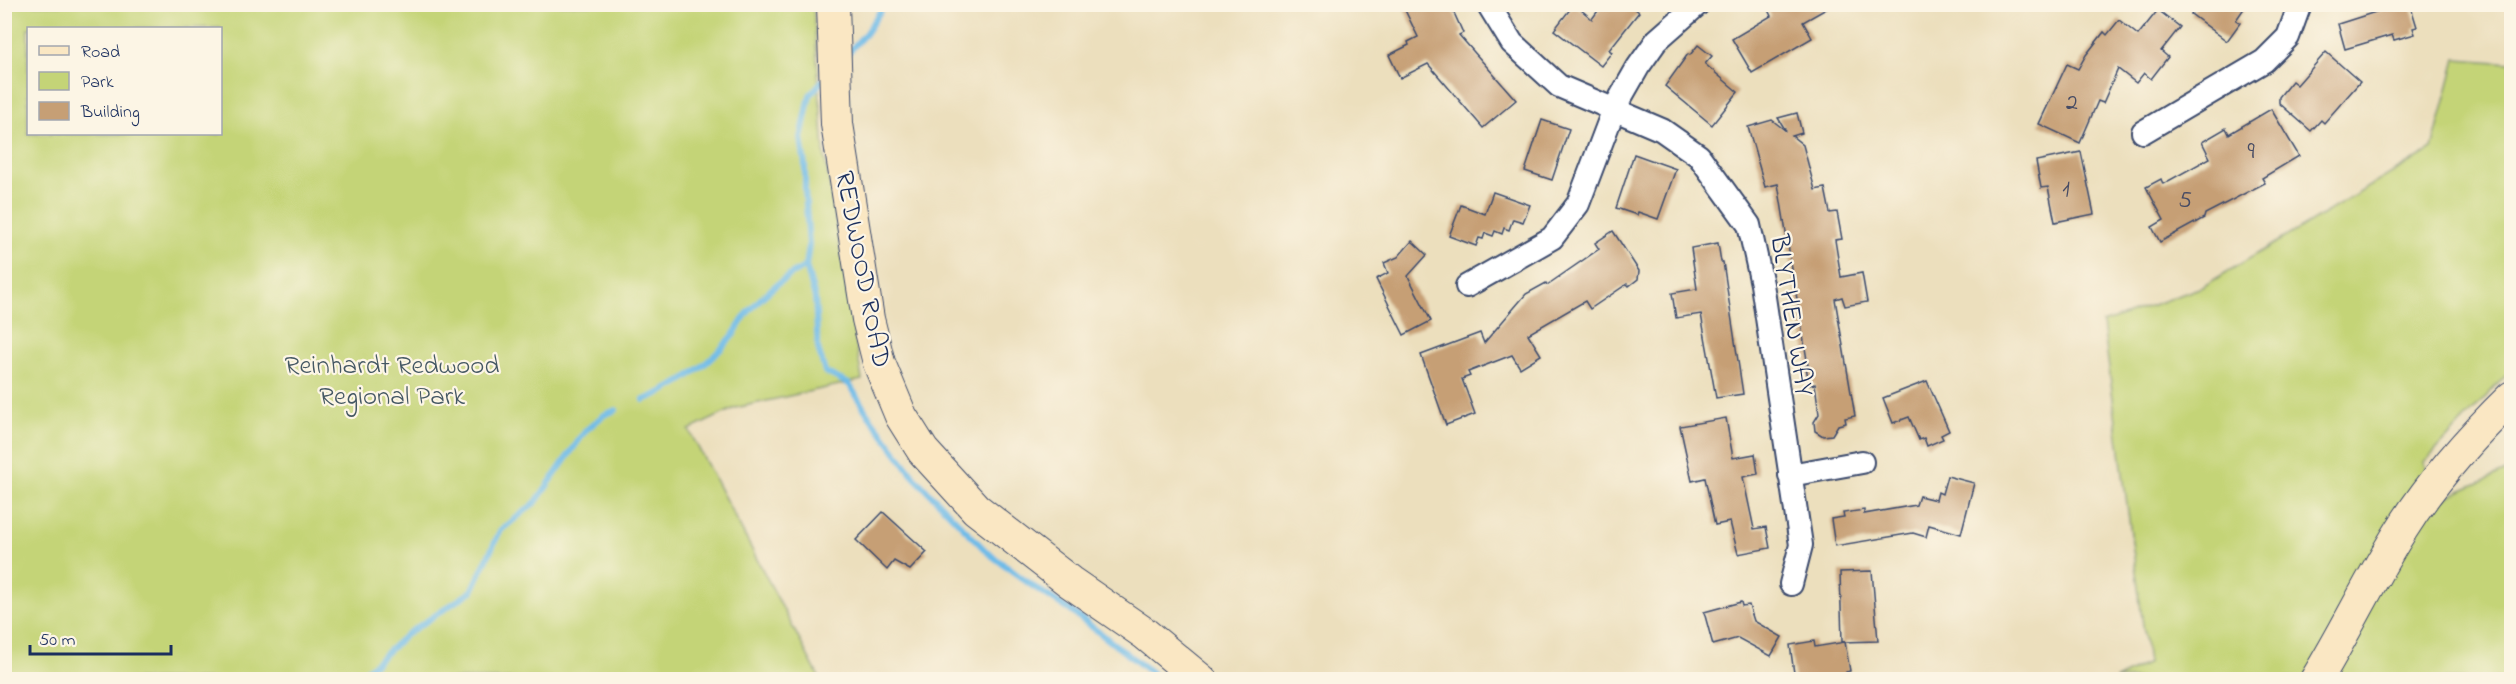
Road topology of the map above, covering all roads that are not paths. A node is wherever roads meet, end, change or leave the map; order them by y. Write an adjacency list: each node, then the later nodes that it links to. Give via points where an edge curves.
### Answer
1 (833, 4): 12 (main road, REDWOOD ROAD, via 837,124 868,319 879,363 901,416 923,452 976,509)
2 (1488, 4): 5 (street, BLYTHEN WAY, via 1512,43 1559,86)
3 (1698, 4): 5 (street, via 1658,40)
4 (2300, 4): 6 (street, via 2288,37 2264,61)
5 (1614, 109): 7 (street, via 1578,204 1552,238); 10 (street, BLYTHEN WAY, via 1662,130 1699,156 1749,225 1762,284)
6 (2143, 132)
7 (1467, 286)
8 (2511, 397): 13 (main road, via 2440,476 2401,530)
9 (1862, 462): 10 (street)
10 (1790, 475): 11 (street, BLYTHEN WAY, via 1801,545)
11 (1791, 584)
12 (1201, 680)
13 (2316, 680)

